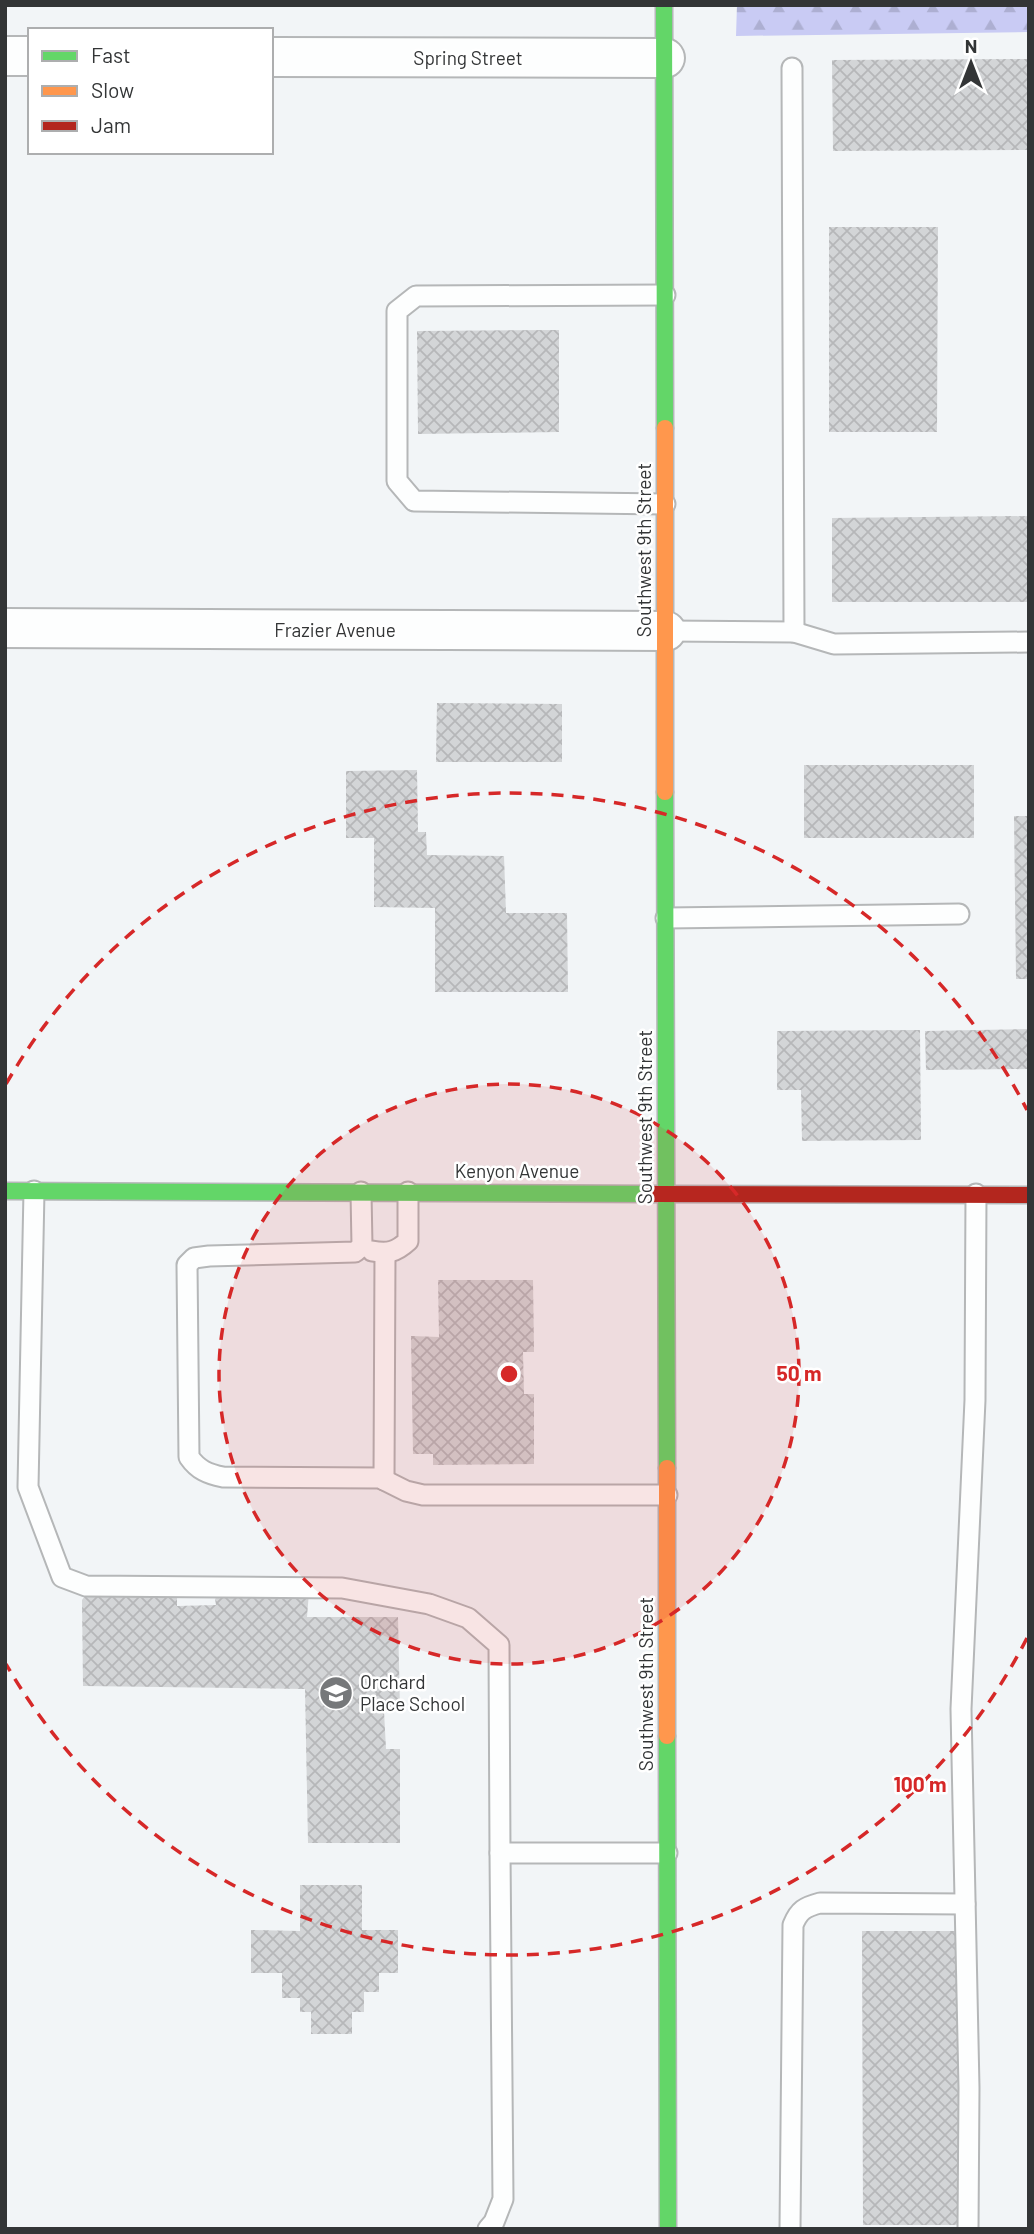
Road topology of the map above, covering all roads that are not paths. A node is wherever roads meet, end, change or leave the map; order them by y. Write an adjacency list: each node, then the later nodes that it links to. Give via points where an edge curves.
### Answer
1 (664, 5): 5 (main road, Southwest 9th Street)
2 (5, 56): 3 (street)
3 (28, 56)
4 (273, 57): 5 (street, Spring Street)
5 (665, 58): 7 (main road, Southwest 9th Street)
6 (792, 68): 11 (lane)
7 (665, 295): 8 (main road, Southwest 9th Street); 8 (lane, via 415,296 397,310 397,481 414,501)
8 (665, 504): 10 (main road, Southwest 9th Street)
9 (5, 628): 10 (street, Frazier Avenue)
10 (666, 631): 11 (lane); 14 (main road, Southwest 9th Street)
11 (794, 632): 12 (lane, via 834,644)
12 (1029, 642)
13 (959, 914): 14 (lane)
14 (666, 918): 19 (main road, Southwest 9th Street)
15 (5, 1191): 16 (main road, Kenyon Avenue)
16 (34, 1191): 17 (main road, Kenyon Avenue); 26 (lane, via 28,1487 62,1577 86,1586 342,1588 429,1604 468,1618 499,1645)
17 (361, 1192): 18 (main road, Kenyon Avenue); 22 (lane)
18 (408, 1192): 19 (main road, Kenyon Avenue); 23 (lane, via 408,1241 398,1251)
19 (666, 1192): 20 (main road, Kenyon Avenue); 25 (main road, Southwest 9th Street)
20 (976, 1194): 21 (main road, Kenyon Avenue); 28 (lane, via 975,1413 961,1709)
21 (1029, 1195)
22 (362, 1246): 23 (lane); 24 (lane, via 346,1253 209,1256 194,1258 187,1265 189,1457 208,1474 223,1477)
23 (386, 1254): 24 (lane)
24 (384, 1480): 25 (lane, via 423,1495)
25 (667, 1495): 27 (main road, Southwest 9th Street)
26 (500, 1853): 27 (lane); 29 (lane, via 503,2199)
27 (667, 1853): 30 (main road, Southwest 9th Street)
28 (965, 1904): 31 (lane, via 820,1903 798,1913 793,1925); 32 (lane)
29 (488, 2229)
30 (668, 2229)
31 (790, 2229)
32 (968, 2229)

